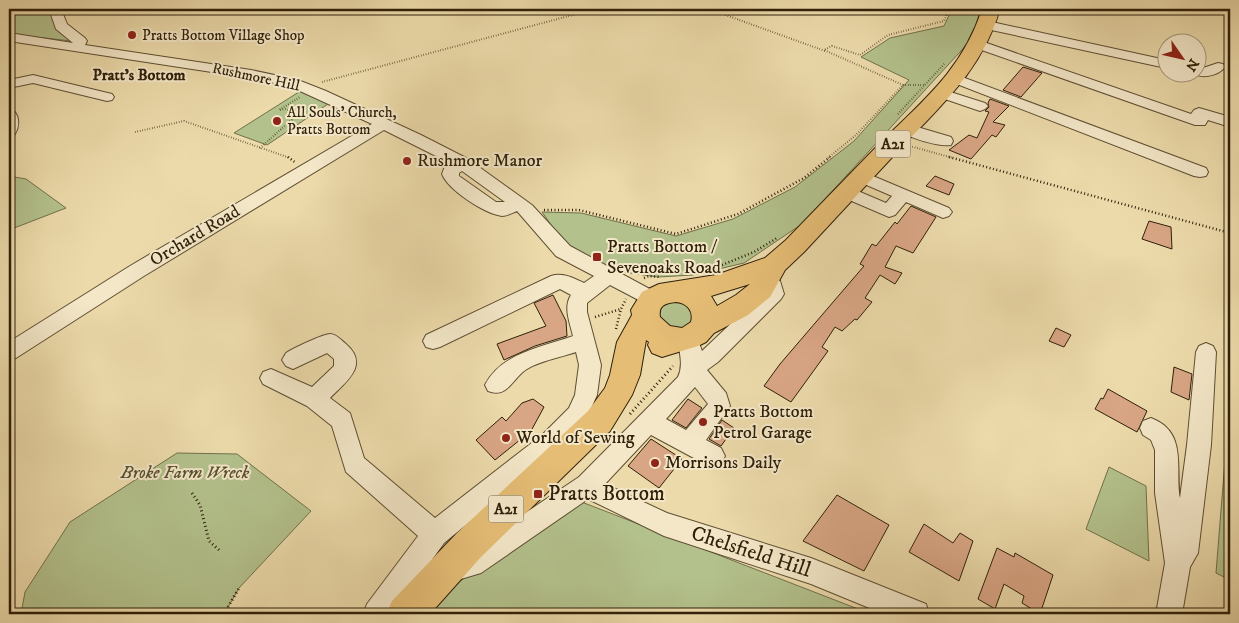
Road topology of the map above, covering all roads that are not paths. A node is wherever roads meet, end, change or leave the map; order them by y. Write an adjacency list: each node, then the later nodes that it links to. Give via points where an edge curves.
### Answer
1 (55, 9): 4 (street, via 61,26 80,41)
2 (986, 26): 5 (street); 8 (highway, A21); 13 (street, via 1200,122 1199,113)
3 (9, 37): 4 (street, Rushmore Hill)
4 (78, 46): 14 (street, Rushmore Hill, via 251,74 307,88)
5 (1156, 62)
6 (1218, 67): 7 (street)
7 (1206, 72)
8 (942, 79): 11 (street); 15 (highway, A21); 18 (street)
9 (9, 84): 10 (street, via 33,79)
10 (107, 97)
11 (980, 106)
12 (9, 114): 16 (street)
13 (1230, 122)
14 (384, 123): 23 (street, Rushmore Hill, via 462,163 451,170 452,178 491,207 525,209 563,251); 29 (street, Orchard Road, via 133,273)
15 (905, 130): 17 (street); 19 (highway, A21)
16 (13, 135)
17 (945, 141)
18 (1200, 172)
19 (854, 184): 20 (street, via 889,211); 21 (street); 22 (highway, A21)
20 (899, 199)
21 (943, 212)
22 (764, 274): 25 (highway, A21); 28 (highway, A21, via 738,307); 28 (street, via 773,286 774,294 711,356)
23 (609, 276): 24 (street); 25 (street)
24 (584, 293): 26 (street, via 577,301); 27 (street, via 558,281)
25 (650, 295): 28 (highway, via 653,331); 28 (highway, via 693,296 700,302 707,318); 32 (highway, A21, via 631,342)
26 (582, 331): 34 (street, via 519,363); 41 (street, via 590,365 586,395 577,415 550,442)
27 (433, 341)
28 (688, 347): 32 (highway, A21, via 657,347); 36 (street, via 686,383); 38 (street, via 718,400 718,406)
29 (9, 352)
30 (1206, 352): 42 (street, via 1199,445 1185,553)
31 (294, 360): 35 (street, via 330,342 345,356 345,369)
32 (625, 375): 43 (highway, A21, via 610,406 589,432)
33 (271, 378): 35 (street)
34 (496, 385)
35 (315, 399): 41 (street, via 342,420 354,464)
36 (650, 422): 38 (street); 40 (street)
37 (1151, 428): 42 (street, via 1159,433 1167,450 1167,493)
38 (690, 443): 39 (street)
39 (713, 456)
40 (588, 486): 43 (street, via 472,564); 46 (street, Chelsfield Hill, via 664,524 811,571)
41 (435, 534): 44 (street)
42 (1178, 562): 47 (street)
43 (445, 570): 45 (highway, A21)
44 (378, 614)
45 (405, 614)
46 (916, 614)
47 (1169, 614)

